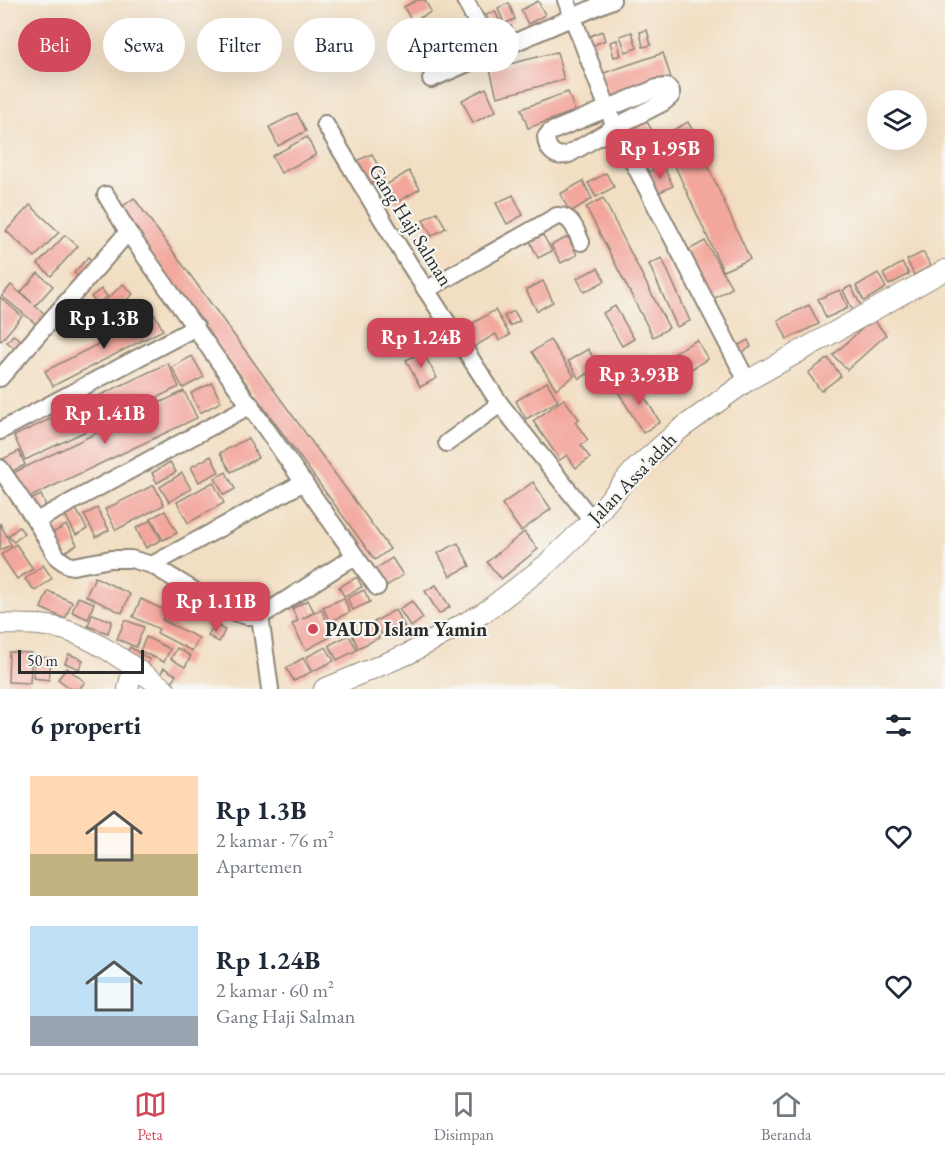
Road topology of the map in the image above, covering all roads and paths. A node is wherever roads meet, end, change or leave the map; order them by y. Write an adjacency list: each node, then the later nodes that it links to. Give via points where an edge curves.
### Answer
1 (465, 0): 5 (street)
2 (566, 0): 4 (street)
3 (612, 0): 4 (street)
4 (572, 17): 6 (street); 9 (street)
5 (475, 18)
6 (519, 40)
7 (447, 72): 8 (street)
8 (431, 79)
9 (606, 108): 11 (street); 11 (street, via 657,88 667,87 671,91 664,102); 11 (street, via 550,132 546,137 548,147 555,155 564,156)
10 (325, 124): 16 (street, Gang Haji Salman)
11 (615, 126): 19 (street)
12 (106, 195): 13 (street)
13 (128, 232): 17 (street); 18 (street)
14 (581, 242): 16 (street, via 570,220 557,216)
15 (945, 270): 19 (street, Jalan Assa'adah)
16 (426, 290): 20 (street, Gang Haji Salman)
17 (196, 327): 21 (street); 22 (street)
18 (0, 378)
19 (747, 381): 26 (street, Jalan Assa'adah, via 679,430 634,470)
20 (500, 404): 23 (street); 26 (street, Gang Haji Salman)
21 (251, 405): 25 (street); 27 (street)
22 (0, 430)
23 (447, 443)
24 (0, 468): 27 (street)
25 (304, 482): 28 (street); 29 (street)
26 (592, 520): 37 (street, Jalan Assa'adah, via 547,564 485,612 408,654)
27 (36, 521): 29 (street, via 58,558 68,565 130,559)
28 (355, 556): 30 (street); 31 (street)
29 (152, 565): 31 (street, via 216,604 247,616)
30 (377, 587)
31 (260, 616): 36 (street)
32 (0, 624): 33 (street, via 66,630)
33 (133, 668): 34 (street); 35 (street)
34 (128, 689)
35 (165, 689)
36 (270, 689)
37 (324, 689)

